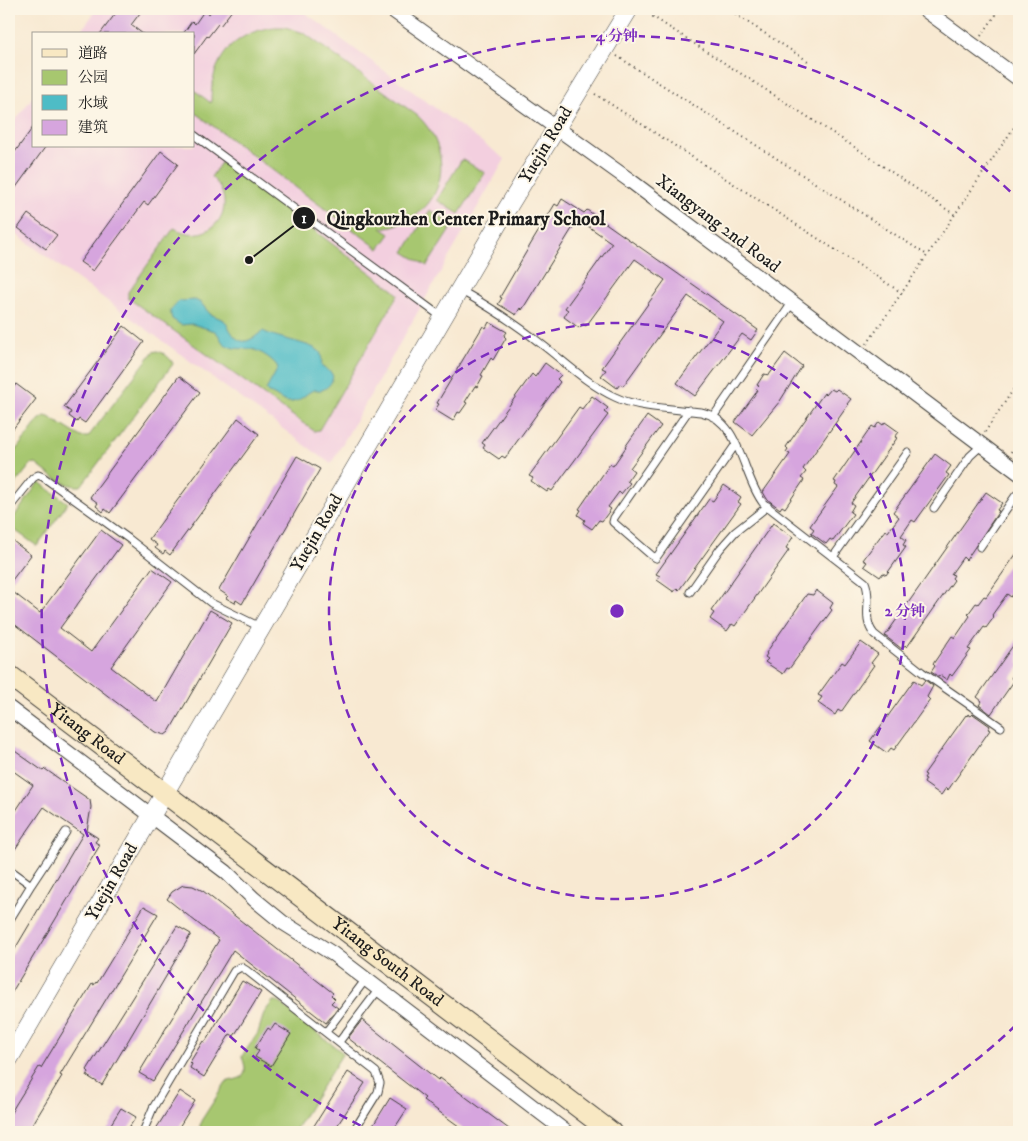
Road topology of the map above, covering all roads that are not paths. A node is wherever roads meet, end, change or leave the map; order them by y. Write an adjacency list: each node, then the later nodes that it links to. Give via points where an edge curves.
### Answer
1 (391, 9): 5 (street, Xiangyang 2nd Road)
2 (629, 9): 5 (street, Yuejin Road)
3 (924, 9): 4 (street)
4 (1019, 80)
5 (556, 128): 7 (street, Yuejin Road); 8 (street, Xiangyang 2nd Road)
6 (195, 136): 9 (lane)
7 (460, 290): 9 (street, Yuejin Road); 10 (lane, via 496,311 615,398 630,403)
8 (792, 303): 11 (lane); 13 (street, Xiangyang 2nd Road)
9 (443, 318): 23 (street, Yuejin Road)
10 (689, 410): 11 (lane); 12 (lane, via 614,518 613,522 651,555 656,558)
11 (713, 417): 12 (lane)
12 (736, 444): 17 (lane, via 754,489)
13 (980, 444): 15 (street, Xiangyang 2nd Road); 19 (lane)
14 (908, 452): 21 (lane)
15 (1019, 473)
16 (1019, 494): 20 (lane)
17 (768, 506): 21 (lane); 22 (lane, via 720,548)
18 (9, 508): 23 (lane, via 33,478 43,477 211,603)
19 (934, 508)
20 (980, 547)
21 (833, 557): 27 (lane, via 865,582 869,598 867,621 874,634)
22 (690, 592)
23 (261, 628): 28 (street, Yuejin Road)
24 (9, 675): 28 (main road, Yitang Road)
25 (9, 691): 28 (main road, Yitang Road)
26 (9, 708): 28 (street)
27 (1001, 727)
28 (158, 804): 33 (street, via 254,899); 37 (street, Yuejin Road); 41 (main road, Yitang South Road); 42 (main road, Yitang South Road)
29 (66, 832): 31 (lane)
30 (9, 869): 31 (lane)
31 (31, 885): 32 (lane)
32 (9, 921)
33 (366, 979): 34 (street); 35 (lane)
34 (379, 989): 36 (lane); 40 (street)
35 (326, 1032): 36 (lane); 38 (lane, via 246,970 238,968 153,1108)
36 (339, 1042): 39 (lane, via 376,1072 380,1082 378,1092)
37 (10, 1054)
38 (143, 1132)
39 (353, 1132)
40 (566, 1132)
41 (590, 1132)
42 (611, 1132)

